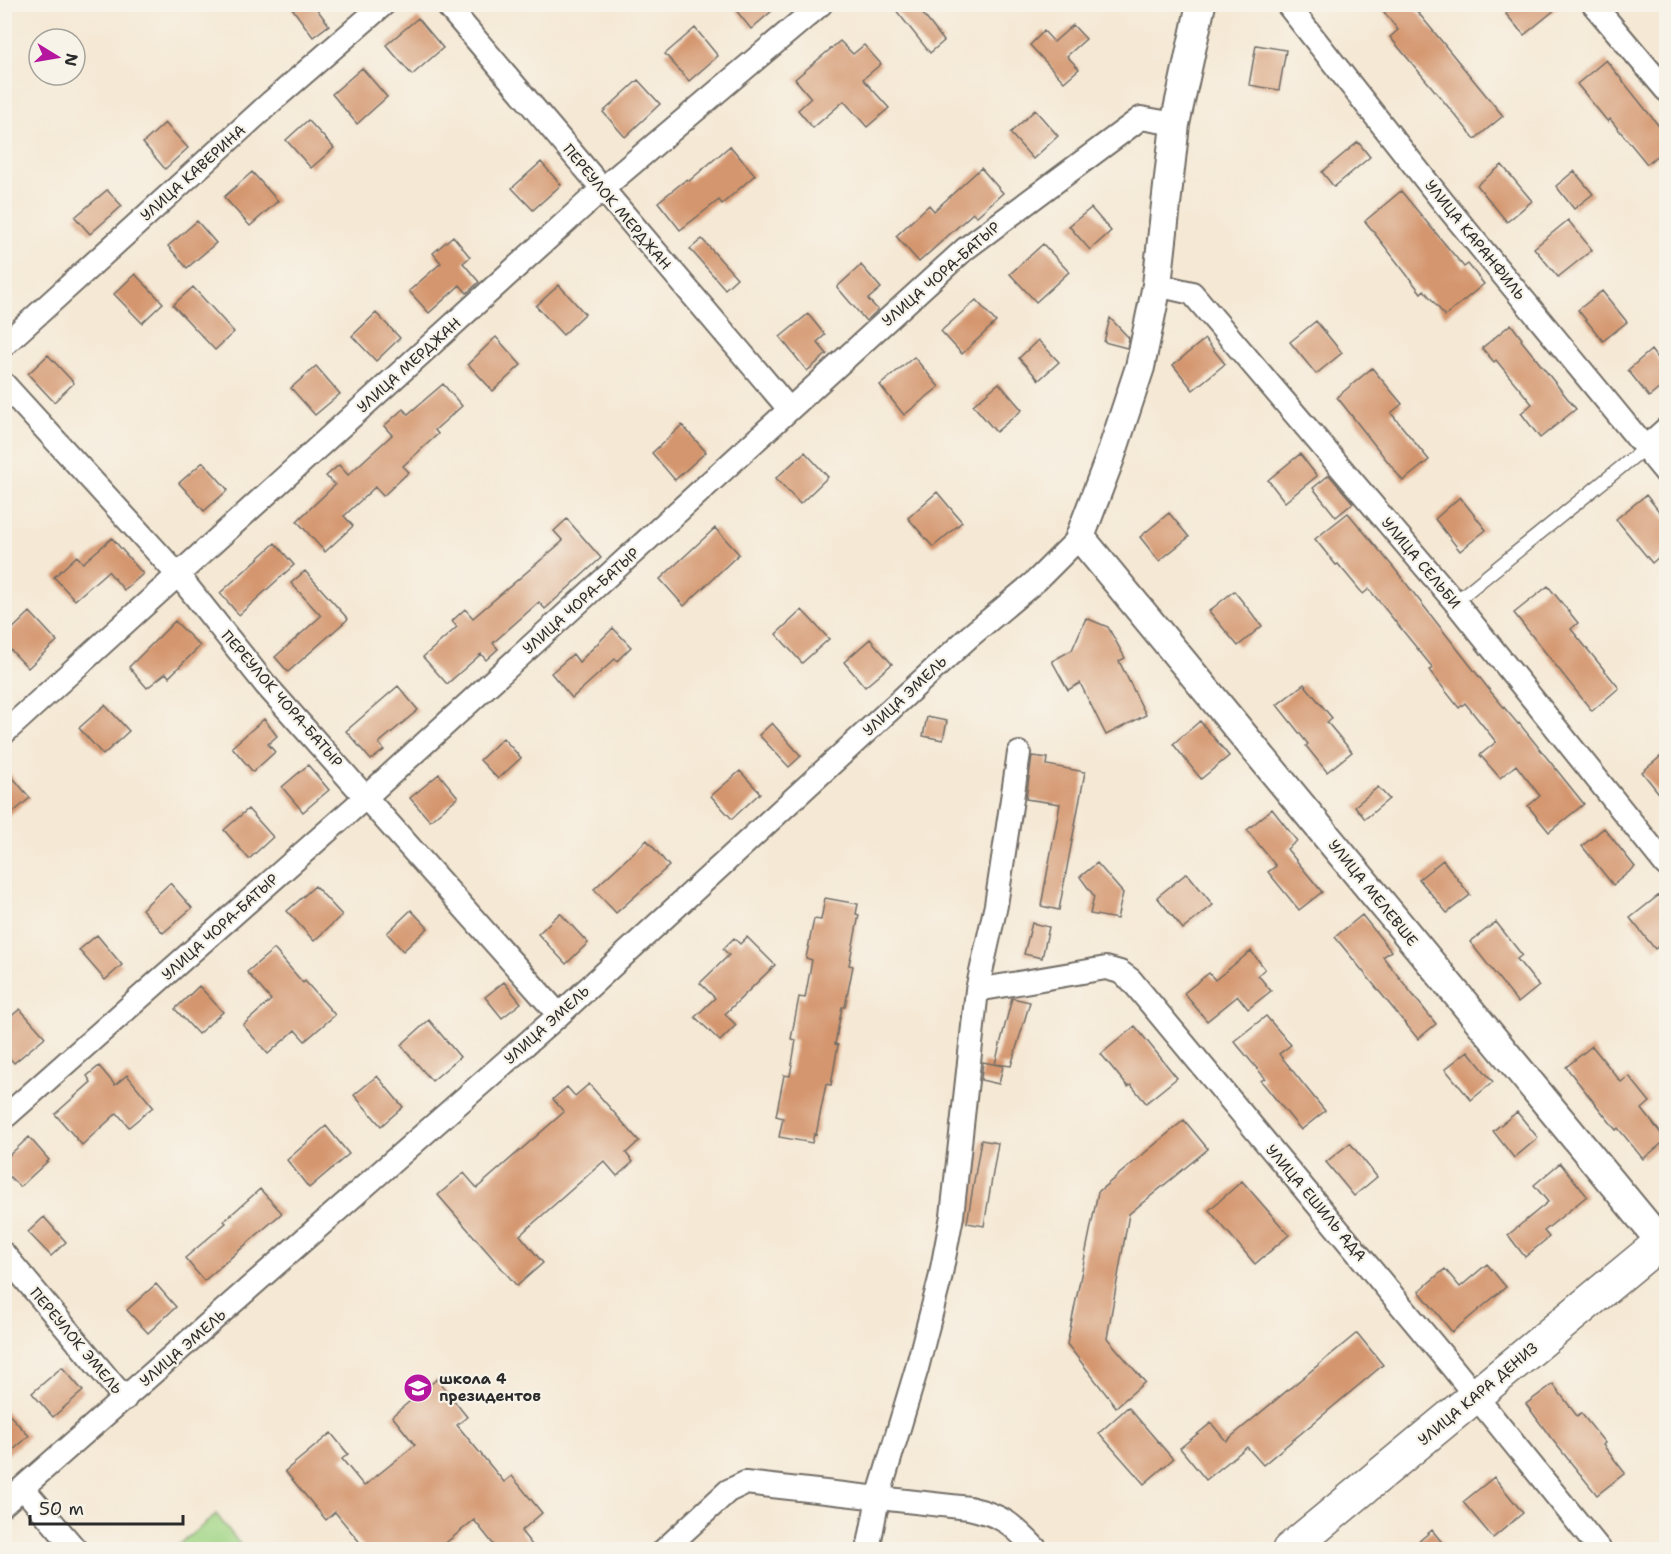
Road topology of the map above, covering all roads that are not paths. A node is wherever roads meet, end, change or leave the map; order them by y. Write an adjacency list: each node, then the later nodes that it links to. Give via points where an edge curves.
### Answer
1 (384, 4): 11 (street, УЛИЦА КАВЕРИНА)
2 (446, 4): 9 (street, ПЕРЕУЛОК МЕРДЖАН)
3 (821, 4): 9 (street, УЛИЦА МЕРДЖАН)
4 (1202, 4): 8 (street)
5 (1287, 4): 15 (street, УЛИЦА КАРАНФИЛЬ, via 1443,202)
6 (1593, 4): 7 (street)
7 (1666, 90)
8 (1174, 124): 10 (street); 13 (street, УЛИЦА ЧОРА-БАТЫР, via 1141,118 965,249)
9 (601, 189): 13 (street, ПЕРЕУЛОК МЕРДЖАН); 18 (street, УЛИЦА МЕРДЖАН)
10 (1156, 285): 17 (street, via 1140,367); 19 (street, УЛИЦА СЕЛЬБИ, via 1192,293)
11 (4, 345)
12 (4, 384): 18 (street, ПЕРЕУЛОК ЧОРА-БАТЫР)
13 (789, 409): 22 (street, УЛИЦА ЧОРА-БАТЫР)
14 (1666, 429): 15 (street)
15 (1646, 447): 16 (street, УЛИЦА КАРАНФИЛЬ); 19 (lane)
16 (1666, 473)
17 (1080, 537): 25 (street, УЛИЦА ЭМЕЛЬ); 27 (street, УЛИЦА МЕЛЕВШЕ)
18 (179, 576): 20 (street, УЛИЦА МЕРДЖАН); 22 (street, ПЕРЕУЛОК ЧОРА-БАТЫР, via 265,684)
19 (1455, 602): 23 (street, УЛИЦА СЕЛЬБИ)
20 (4, 734)
21 (1019, 753): 24 (street, via 996,905)
22 (366, 796): 25 (street, ПЕРЕУЛОК ЧОРА-БАТЫР); 26 (street, УЛИЦА ЧОРА-БАТЫР)
23 (1666, 865)
24 (977, 990): 29 (street, УЛИЦА ЕШИЛЬ АДА, via 1106,968 1131,980); 32 (street, via 940,1279)
25 (559, 1015): 30 (street, УЛИЦА ЭМЕЛЬ)
26 (4, 1118)
27 (1665, 1243): 29 (main road, УЛИЦА КАРА ДЕНИЗ)
28 (4, 1254): 30 (street, ПЕРЕУЛОК ЭМЕЛЬ)
29 (1476, 1397): 38 (main road, УЛИЦА КАРА ДЕНИЗ); 39 (street, УЛИЦА ЕШИЛЬ АДА)
30 (125, 1399): 31 (street, УЛИЦА ЭМЕЛЬ)
31 (23, 1488): 33 (street, УЛИЦА ЭМЕЛЬ); 34 (street)
32 (878, 1498): 35 (street, via 745,1483 728,1491); 36 (street); 37 (street, via 994,1514)
33 (4, 1504)
34 (75, 1550)
35 (664, 1550)
36 (868, 1550)
37 (1037, 1550)
38 (1289, 1550)
39 (1600, 1550)

